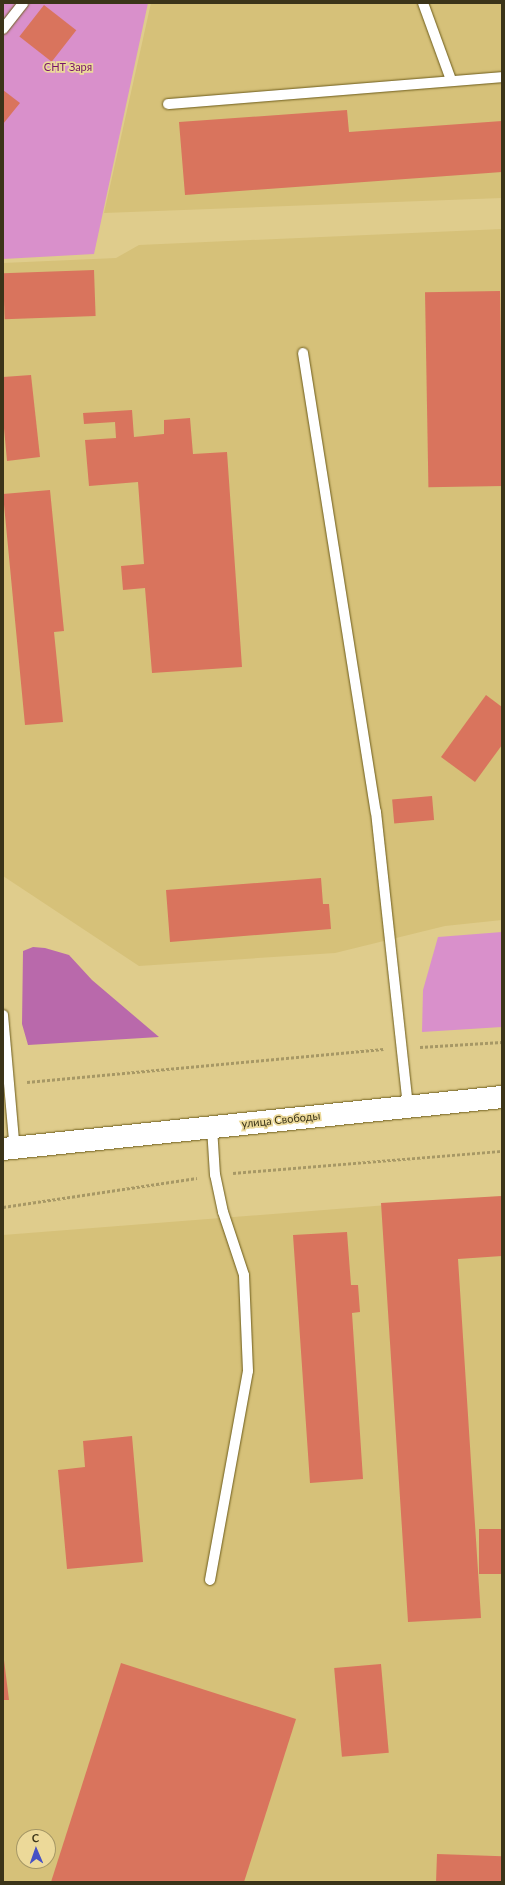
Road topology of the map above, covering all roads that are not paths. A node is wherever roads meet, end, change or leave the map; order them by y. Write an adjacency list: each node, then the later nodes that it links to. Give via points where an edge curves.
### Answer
1 (23, 3): 3 (lane)
2 (423, 3): 5 (lane)
3 (3, 29)
4 (502, 77): 5 (lane)
5 (451, 80): 6 (lane)
6 (168, 104)
7 (303, 353): 10 (lane, via 376,812)
8 (3, 1015): 12 (lane, via 9,1084)
9 (502, 1098): 10 (main road, улица Свободы)
10 (408, 1107): 11 (main road, улица Свободы)
11 (212, 1127): 13 (main road, улица Свободы); 15 (lane, via 216,1175 223,1212 244,1275 248,1372)
12 (7, 1143): 13 (main road, улица Свободы)
13 (61, 1144): 14 (main road, улица Свободы)
14 (3, 1160)
15 (210, 1580)

